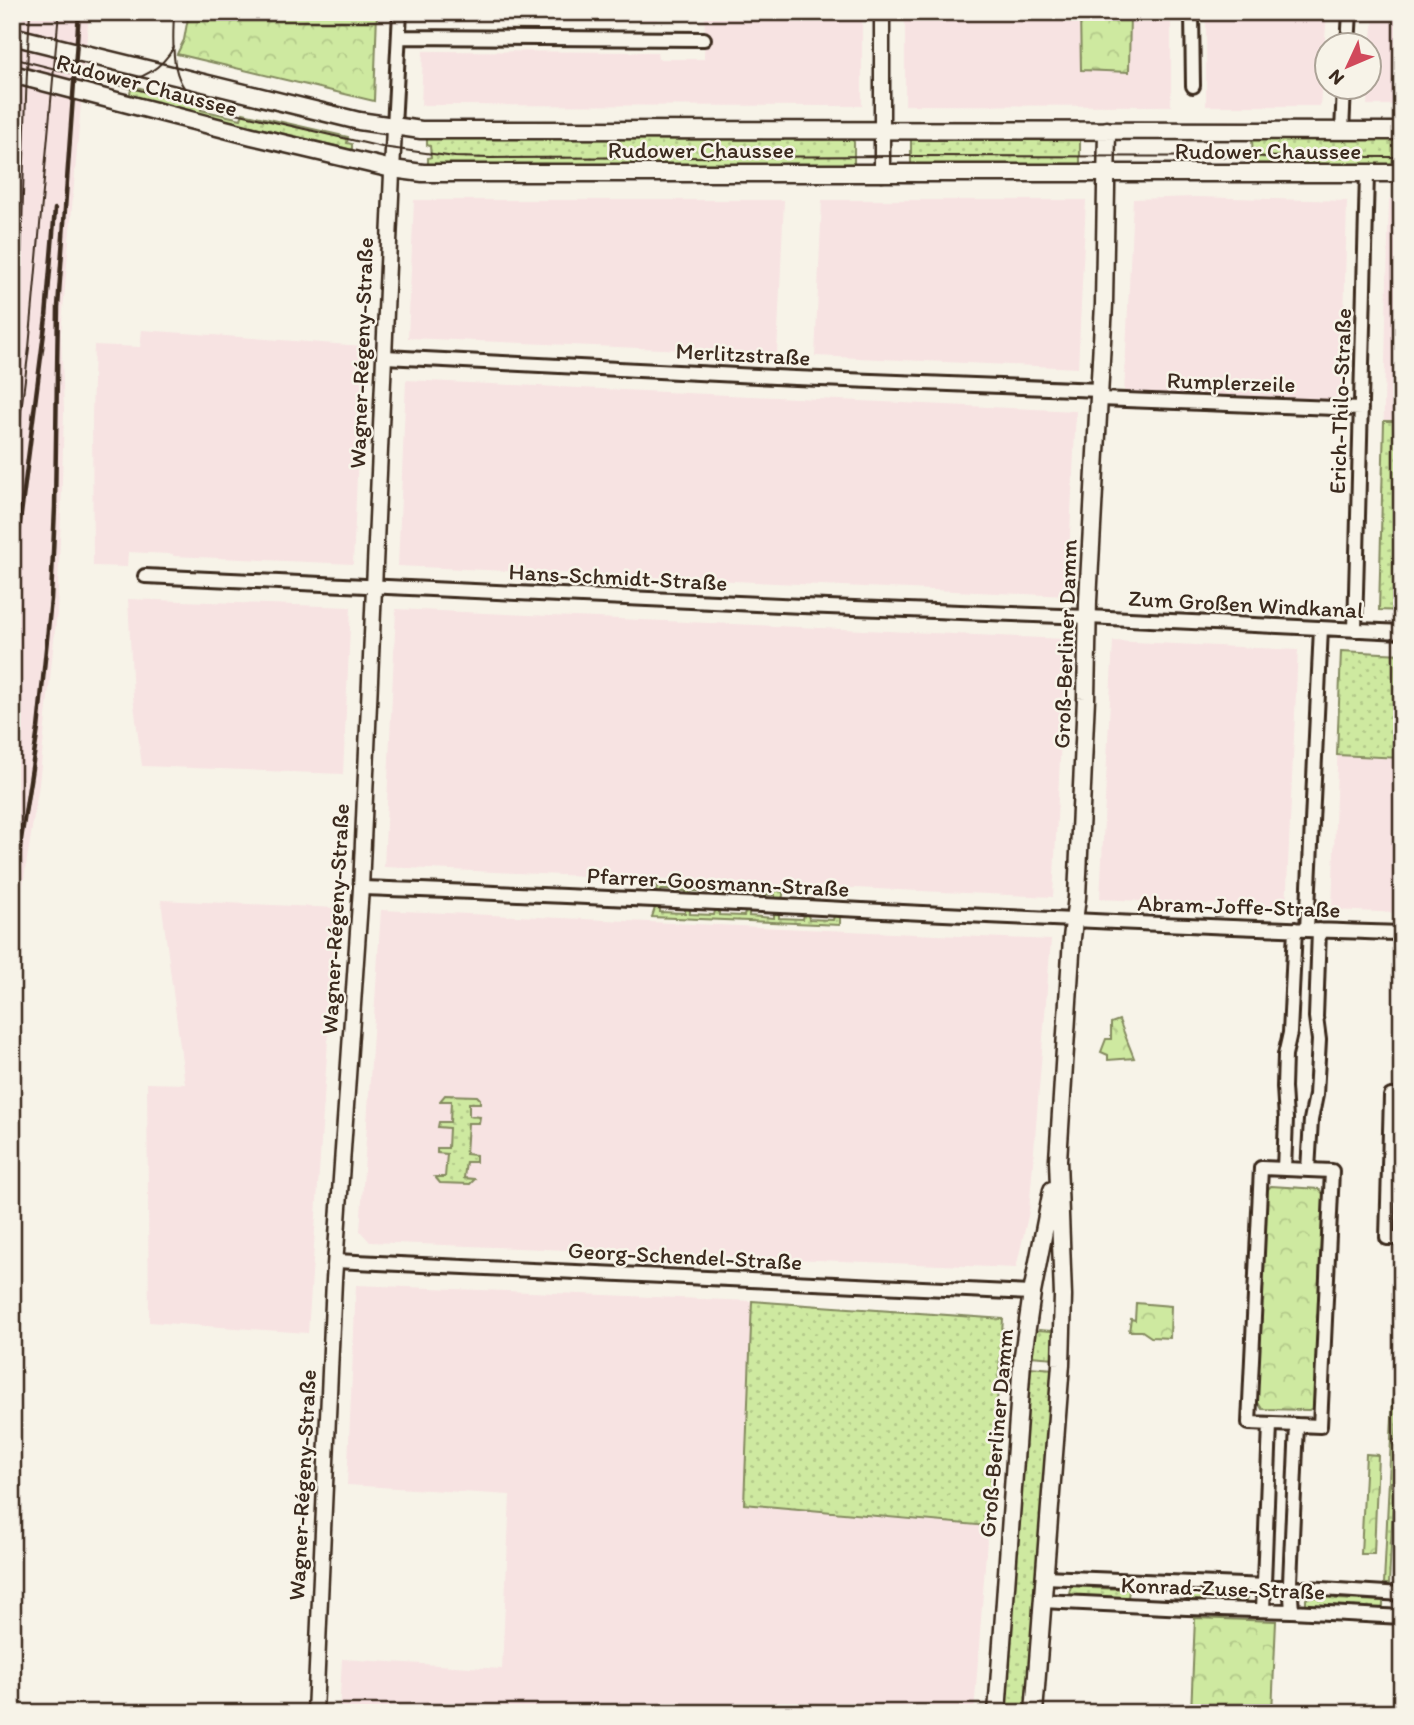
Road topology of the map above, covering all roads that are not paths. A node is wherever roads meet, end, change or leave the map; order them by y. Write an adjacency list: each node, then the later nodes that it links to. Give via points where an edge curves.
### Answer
1 (400, 12): 7 (street)
2 (882, 12): 13 (street)
3 (1192, 12): 10 (street)
4 (1350, 12): 5 (street)
5 (1349, 32)
6 (12, 36): 12 (main road, Rudower Chaussee)
7 (399, 37): 8 (street); 12 (street)
8 (704, 38)
9 (12, 74): 17 (main road, Rudower Chaussee)
10 (1193, 86)
11 (1343, 102): 15 (street)
12 (394, 127): 13 (main road, Rudower Chaussee); 17 (street, Wagner-Régeny-Straße)
13 (881, 130): 14 (main road, Rudower Chaussee); 19 (street)
14 (1107, 130): 15 (main road, Rudower Chaussee); 20 (main road, Groß-Berliner Damm)
15 (1342, 131): 16 (main road, Rudower Chaussee)
16 (1402, 131)
17 (392, 169): 19 (main road, Rudower Chaussee, via 423,173); 22 (street, Wagner-Régeny-Straße)
18 (1402, 173): 21 (main road, Rudower Chaussee)
19 (882, 174): 20 (main road, Rudower Chaussee)
20 (1107, 174): 21 (main road, Rudower Chaussee); 23 (main road, Groß-Berliner Damm)
21 (1367, 174): 24 (street, Erich-Thilo-Straße)
22 (385, 357): 23 (street, Merlitzstraße); 26 (street, Wagner-Régeny-Straße)
23 (1100, 394): 24 (street, Rumplerzeile); 27 (main road, Groß-Berliner Damm)
24 (1361, 409): 29 (street, Erich-Thilo-Straße)
25 (145, 576): 26 (street, Hans-Schmidt-Straße)
26 (374, 588): 27 (street, Hans-Schmidt-Straße); 31 (street, Wagner-Régeny-Straße)
27 (1088, 617): 28 (street, Zum Großen Windkanal); 32 (main road, Groß-Berliner Damm)
28 (1321, 628): 29 (street, Zum Großen Windkanal); 33 (street)
29 (1355, 630): 30 (street, Zum Großen Windkanal)
30 (1402, 632)
31 (361, 888): 32 (street, Pfarrer-Goosmann-Straße); 40 (street, Wagner-Régeny-Straße)
32 (1074, 920): 33 (street, Abram-Joffe-Straße); 36 (main road, Groß-Berliner Damm)
33 (1307, 930): 34 (street, Abram-Joffe-Straße); 37 (street, via 1285,1055); 38 (street, via 1318,1048)
34 (1402, 933)
35 (1402, 1096): 39 (street, via 1391,1096 1387,1238)
36 (1058, 1160): 41 (main road, Groß-Berliner Damm); 42 (main road, Groß-Berliner Damm)
37 (1284, 1169): 38 (street); 43 (street, via 1261,1168 1248,1423)
38 (1308, 1170): 44 (street, via 1332,1171 1326,1316 1320,1426)
39 (1402, 1238)
40 (335, 1261): 41 (street, Georg-Schendel-Straße); 53 (street, Wagner-Régeny-Straße)
41 (1032, 1293): 42 (main road); 54 (main road, Groß-Berliner Damm, via 1022,1362)
42 (1063, 1296): 45 (main road, Groß-Berliner Damm)
43 (1270, 1424): 44 (street); 46 (street)
44 (1297, 1425): 47 (street)
45 (1044, 1577): 46 (street, Konrad-Zuse-Straße); 49 (main road, Groß-Berliner Damm)
46 (1263, 1586): 47 (street, Konrad-Zuse-Straße); 50 (street)
47 (1290, 1587): 48 (street, Konrad-Zuse-Straße); 51 (street)
48 (1402, 1594)
49 (1042, 1601): 50 (street, Konrad-Zuse-Straße); 55 (main road, Groß-Berliner Damm)
50 (1263, 1610): 51 (street, Konrad-Zuse-Straße)
51 (1292, 1611): 52 (street, Konrad-Zuse-Straße)
52 (1402, 1617)
53 (315, 1713)
54 (997, 1713)
55 (1034, 1713)

